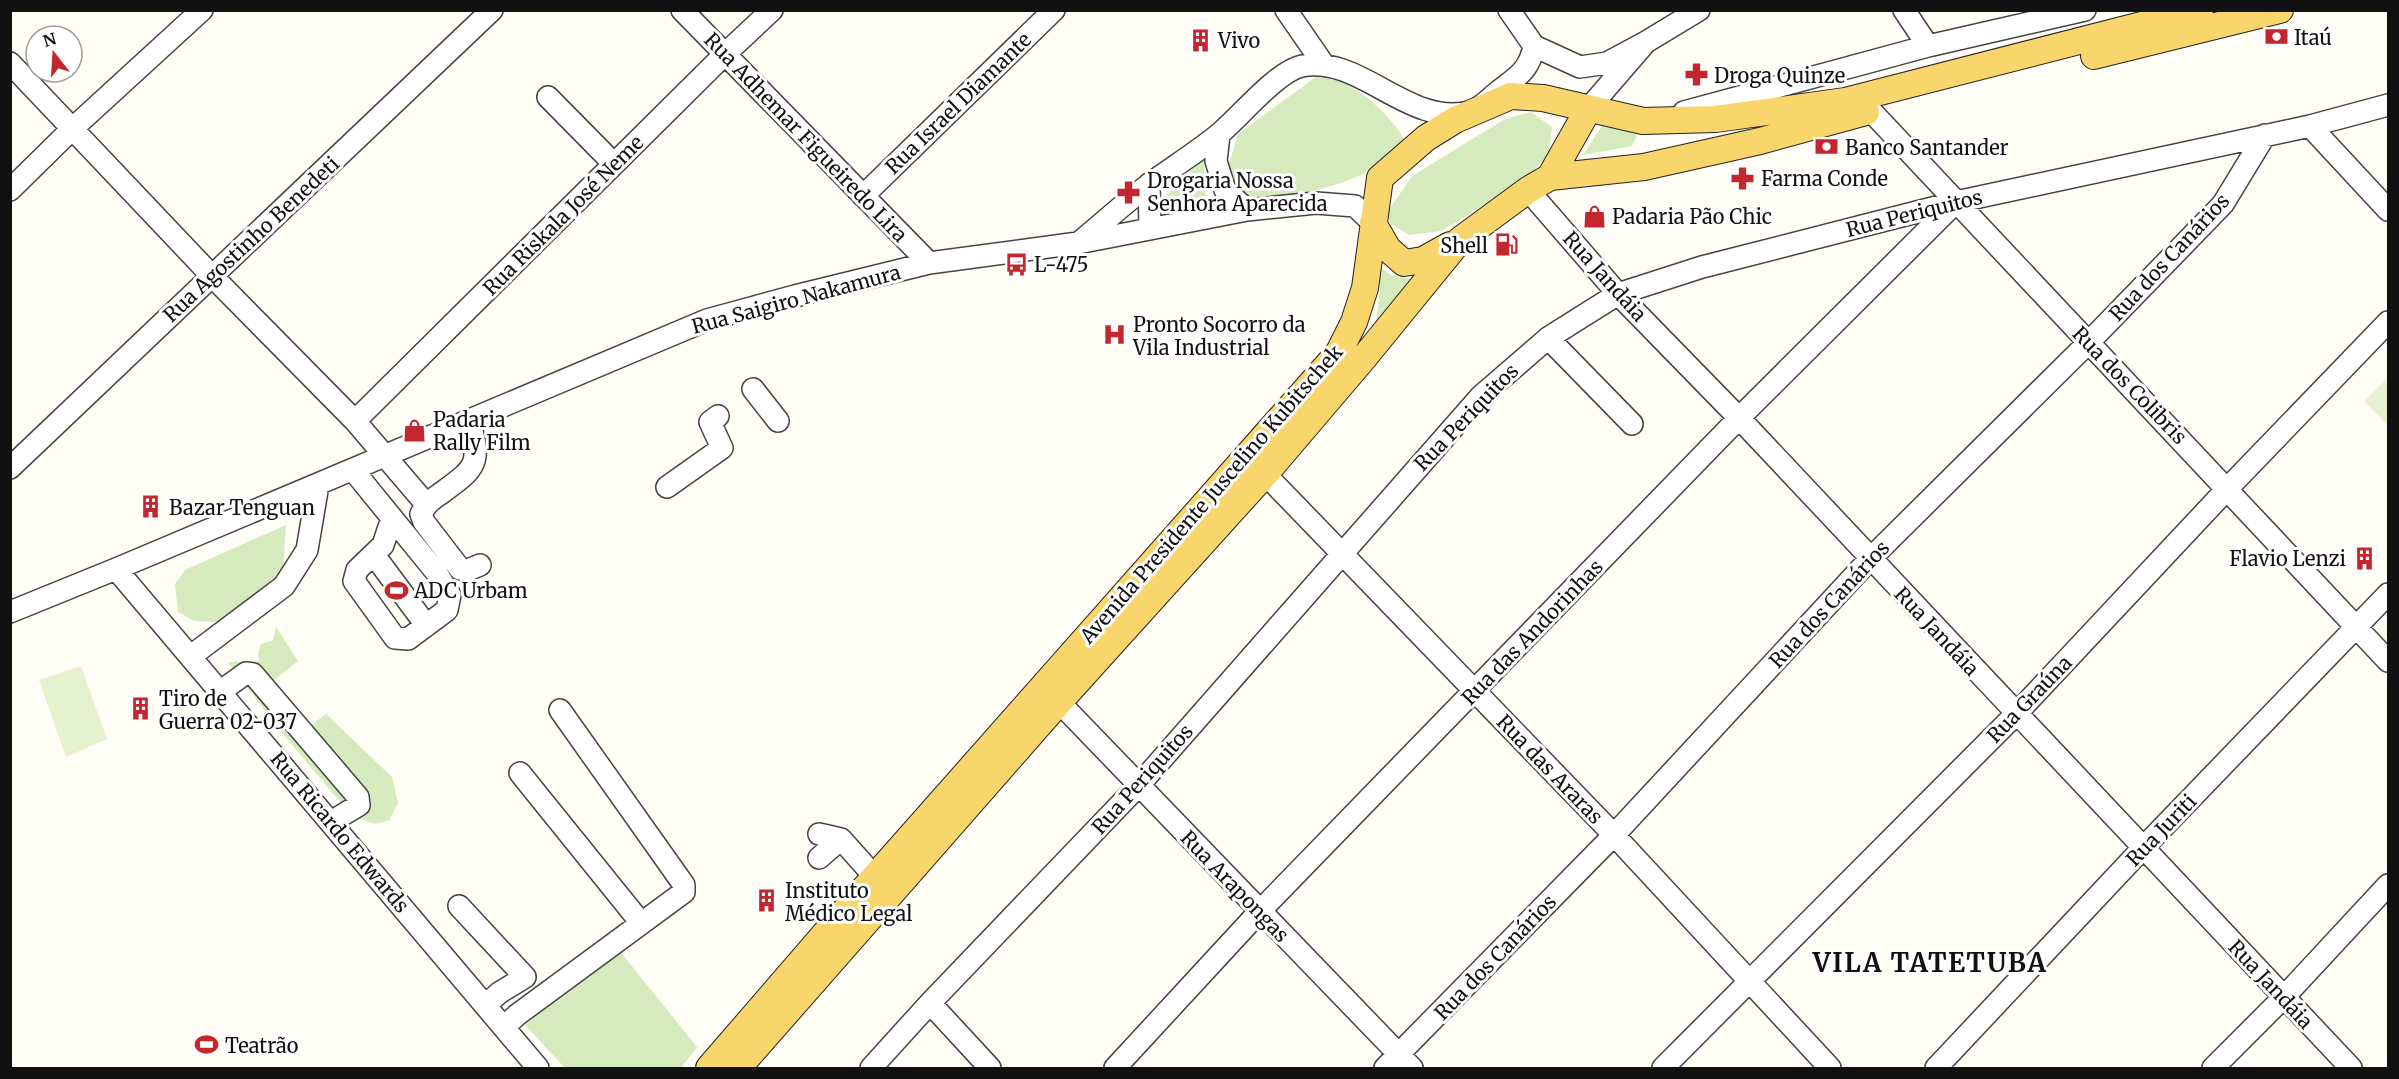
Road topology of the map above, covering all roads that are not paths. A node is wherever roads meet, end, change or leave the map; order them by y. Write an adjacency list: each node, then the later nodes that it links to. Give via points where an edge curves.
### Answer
1 (202, 10): 27 (street)
2 (492, 10): 43 (street, Rua Agostinho Benedeti)
3 (682, 10): 16 (street, Rua Adhemar Figueiredo Lira)
4 (772, 10): 16 (street, Rua Riskala José Neme)
5 (1054, 10): 34 (street, Rua Israel Diamante)
6 (1509, 10): 14 (street)
7 (1699, 10): 13 (street)
8 (1904, 10): 15 (street)
9 (2085, 10): 15 (street)
10 (2200, 10): 25 (main road, Avenida Presidente Juscelino Kubitschek, via 1845,101 1716,119)
11 (2280, 10): 23 (main road)
12 (1290, 16): 18 (street); 19 (street)
13 (1646, 42): 14 (street, via 1607,63 1580,66); 22 (street)
14 (1534, 46): 24 (street, via 1522,73)
15 (1928, 46): 25 (street, via 1702,109)
16 (724, 55): 30 (street, Rua Riskala José Neme); 34 (street, Rua Adhemar Figueiredo Lira)
17 (10, 63): 27 (street)
18 (1324, 65): 19 (street); 24 (street, via 1352,72 1420,107 1439,113)
19 (1300, 66): 28 (street, via 1275,82)
20 (548, 97): 30 (street)
21 (2388, 105): 26 (street, Rua Periquitos)
22 (1589, 108): 24 (main road, Avenida Presidente Juscelino Kubitschek, via 1511,96); 25 (main road, Avenida Presidente Juscelino Kubitschek); 32 (main road)
23 (1870, 111): 32 (main road, via 1644,167); 35 (street, Rua dos Colibris)
24 (1471, 112): 38 (main road, Avenida Presidente Juscelino Kubitschek, via 1425,138 1380,178)
25 (1643, 121)
26 (2310, 126): 29 (street, Rua Periquitos); 37 (street)
27 (72, 129): 33 (street); 43 (street)
28 (1219, 135): 31 (street); 36 (street, via 1216,161 1225,190)
29 (2265, 135): 35 (street, Rua Periquitos); 47 (street, Rua dos Canários, via 2223,204)
30 (614, 164): 51 (street, Rua Riskala José Neme)
31 (1149, 184): 39 (street); 41 (street)
32 (1539, 184): 40 (main road, Avenida Presidente Juscelino Kubitschek); 44 (street, Rua Jandáia)
33 (10, 190)
34 (863, 196): 42 (street, Rua Adhemar Figueiredo Lira)
35 (1956, 202): 44 (street, Rua Periquitos, via 1702,267); 47 (street, Rua dos Colibris); 50 (street, Rua das Andorinhas)
36 (1247, 210): 38 (street, Rua Saigiro Nakamura, via 1316,203 1355,206); 39 (street, Rua Saigiro Nakamura)
37 (2388, 210)
38 (1373, 223): 40 (main road, via 1388,249 1404,263 1423,260); 88 (main road, Avenida Presidente Juscelino Kubitschek, via 1365,288 1339,352)
39 (1150, 229): 41 (street, Rua Saigiro Nakamura)
40 (1460, 240): 58 (main road, Avenida Presidente Juscelino Kubitschek)
41 (1078, 243): 42 (street, Rua Saigiro Nakamura)
42 (929, 263): 52 (street, Rua Saigiro Nakamura, via 707,320)
43 (212, 276): 51 (street); 56 (street, Rua Agostinho Benedeti)
44 (1618, 294): 46 (street, Rua Periquitos); 50 (street, Rua Jandáia)
45 (2388, 322): 61 (street, Rua Graúna)
46 (1548, 338): 54 (street); 64 (street, Rua Periquitos, via 1481,396)
47 (2089, 342): 61 (street, Rua dos Colibris); 66 (street, Rua dos Canários)
48 (753, 389): 53 (street)
49 (718, 416): 60 (street, via 710,422 722,448)
50 (1739, 418): 66 (street, Rua Jandáia); 76 (street, Rua das Andorinhas)
51 (355, 421): 55 (street)
52 (470, 421): 55 (street, Rua Saigiro Nakamura); 62 (street, via 476,452 470,471)
53 (778, 421)
54 (1632, 424)
55 (386, 456): 57 (street, Rua Saigiro Nakamura); 62 (street)
56 (10, 468)
57 (353, 470): 59 (street, Rua Saigiro Nakamura); 63 (street)
58 (1265, 474): 64 (street, Rua das Araras); 77 (main road, Avenida Presidente Juscelino Kubitschek)
59 (318, 484): 68 (street, Rua Saigiro Nakamura); 73 (street, via 307,550 284,586)
60 (667, 487)
61 (2228, 488): 72 (street, Rua dos Colibris); 79 (street, Rua Graúna)
62 (426, 504): 67 (street, via 421,514 423,522 460,569)
63 (392, 518): 65 (street, via 383,545); 71 (street, via 450,595 447,610)
64 (1342, 552): 76 (street, Rua das Araras); 81 (street, Rua Periquitos)
65 (374, 555): 71 (street); 71 (street, via 357,570 354,581 383,624 395,639 408,639)
66 (1870, 559): 79 (street, Rua Jandáia); 84 (street, Rua dos Canários)
67 (480, 565)
68 (117, 569): 70 (street, Rua Saigiro Nakamura); 73 (street, Rua Ricardo Edwards)
69 (2388, 594): 72 (street, Rua Juriti)
70 (10, 612)
71 (426, 625)
72 (2356, 627): 74 (street, Rua dos Colibris); 86 (street, Rua Juriti)
73 (191, 656): 75 (street, Rua Ricardo Edwards)
74 (2388, 661)
75 (221, 691): 82 (street, Rua Ricardo Edwards); 82 (street, via 246,673 253,674 358,797 359,805)
76 (1476, 691): 84 (street, Rua das Araras); 91 (street, Rua das Andorinhas)
77 (1059, 702): 81 (street, Rua Arapongas); 103 (main road, Avenida Presidente Juscelino Kubitschek)
78 (560, 710): 92 (street, via 684,885 684,892)
79 (2016, 714): 86 (street, Rua Jandáia); 94 (street, Rua Graúna)
80 (520, 773): 92 (street)
81 (1139, 785): 91 (street, Rua Arapongas); 97 (street, Rua Periquitos)
82 (332, 822): 98 (street, Rua Ricardo Edwards)
83 (819, 834): 85 (street)
84 (1614, 835): 94 (street, Rua das Araras); 100 (street, Rua dos Canários)
85 (841, 839): 87 (street); 88 (street)
86 (2143, 848): 96 (street, Rua Jandáia); 109 (street, Rua Juriti)
87 (819, 858)
88 (875, 877): 102 (main road, Avenida Presidente Juscelino Kubitschek)
89 (2388, 885): 96 (street)
90 (459, 906): 93 (street)
91 (1259, 912): 100 (street, Rua Arapongas); 106 (street, Rua das Andorinhas)
92 (641, 923): 95 (street)
93 (525, 977): 95 (street); 98 (street)
94 (1748, 981): 107 (street, Rua Graúna); 108 (street, Rua das Araras)
95 (542, 998): 99 (street)
96 (2283, 998): 110 (street); 111 (street, Rua Jandáia)
97 (930, 1003): 104 (street, Rua Periquitos); 105 (street)
98 (486, 1005): 99 (street, Rua Ricardo Edwards)
99 (505, 1026): 101 (street, Rua Ricardo Edwards)
100 (1398, 1064)
101 (538, 1068)
102 (709, 1068)
103 (738, 1068)
104 (871, 1068)
105 (990, 1068)
106 (1115, 1068)
107 (1663, 1068)
108 (1830, 1068)
109 (1936, 1068)
110 (2212, 1068)
111 (2351, 1068)

